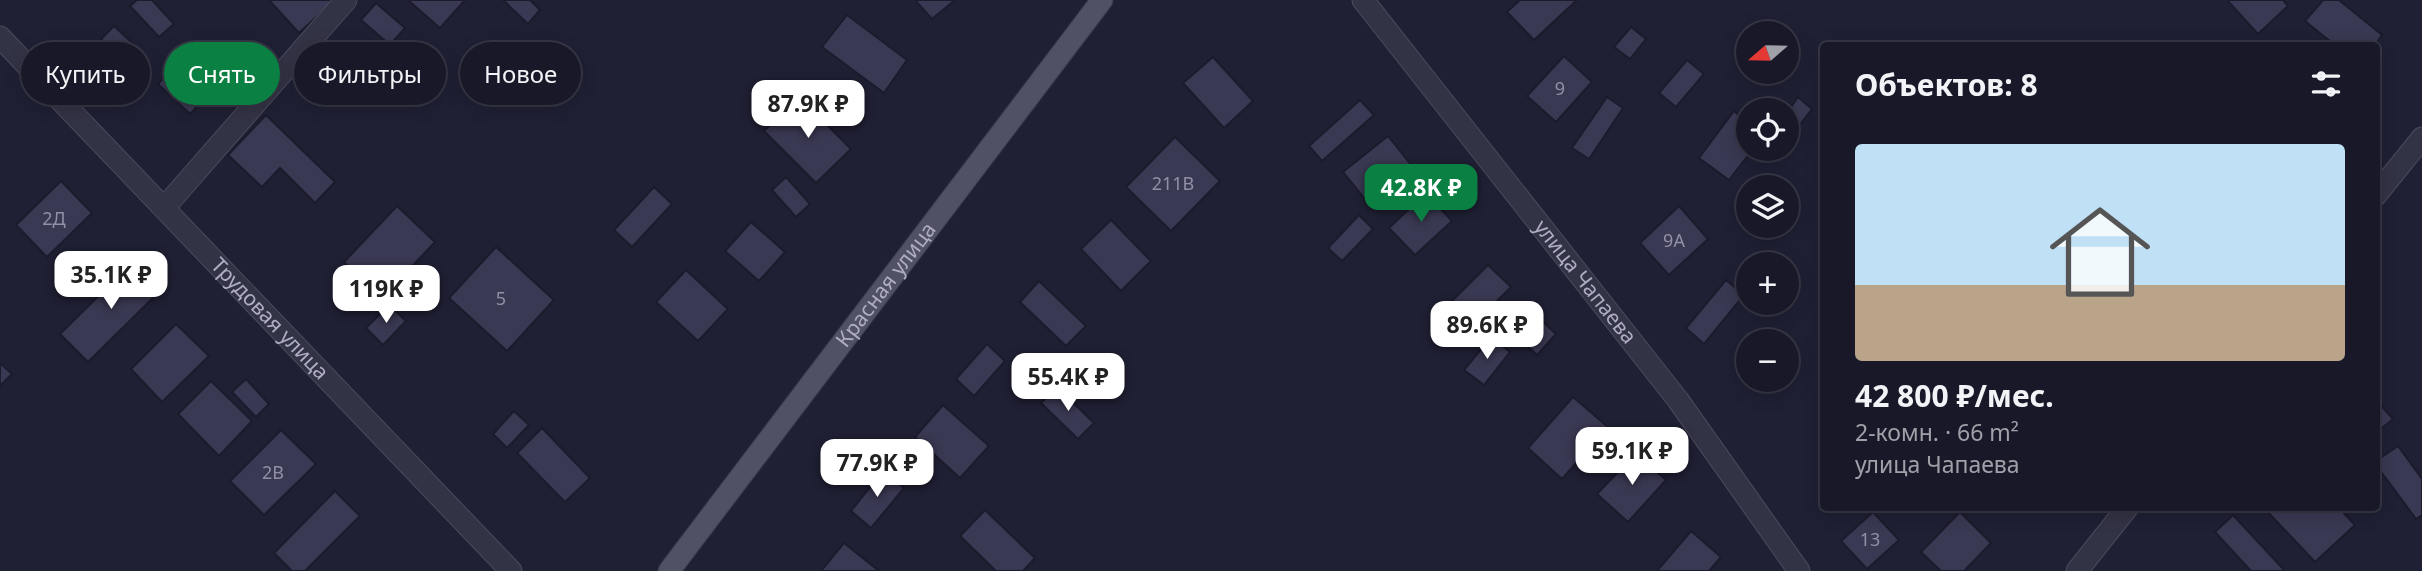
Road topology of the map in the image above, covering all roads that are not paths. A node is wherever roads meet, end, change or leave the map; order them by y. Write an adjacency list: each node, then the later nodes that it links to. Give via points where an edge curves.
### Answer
1 (346, 0): 7 (street)
2 (1102, 0): 10 (main road, Красная улица)
3 (1363, 0): 11 (street, улица Чапаева, via 1678,400)
4 (0, 37): 7 (street, Трудовая улица)
5 (2422, 138): 6 (street)
6 (2380, 190)
7 (164, 208): 9 (street, Трудовая улица)
8 (2125, 511): 12 (street)
9 (511, 571)
10 (669, 571)
11 (1799, 571)
12 (2077, 571)

